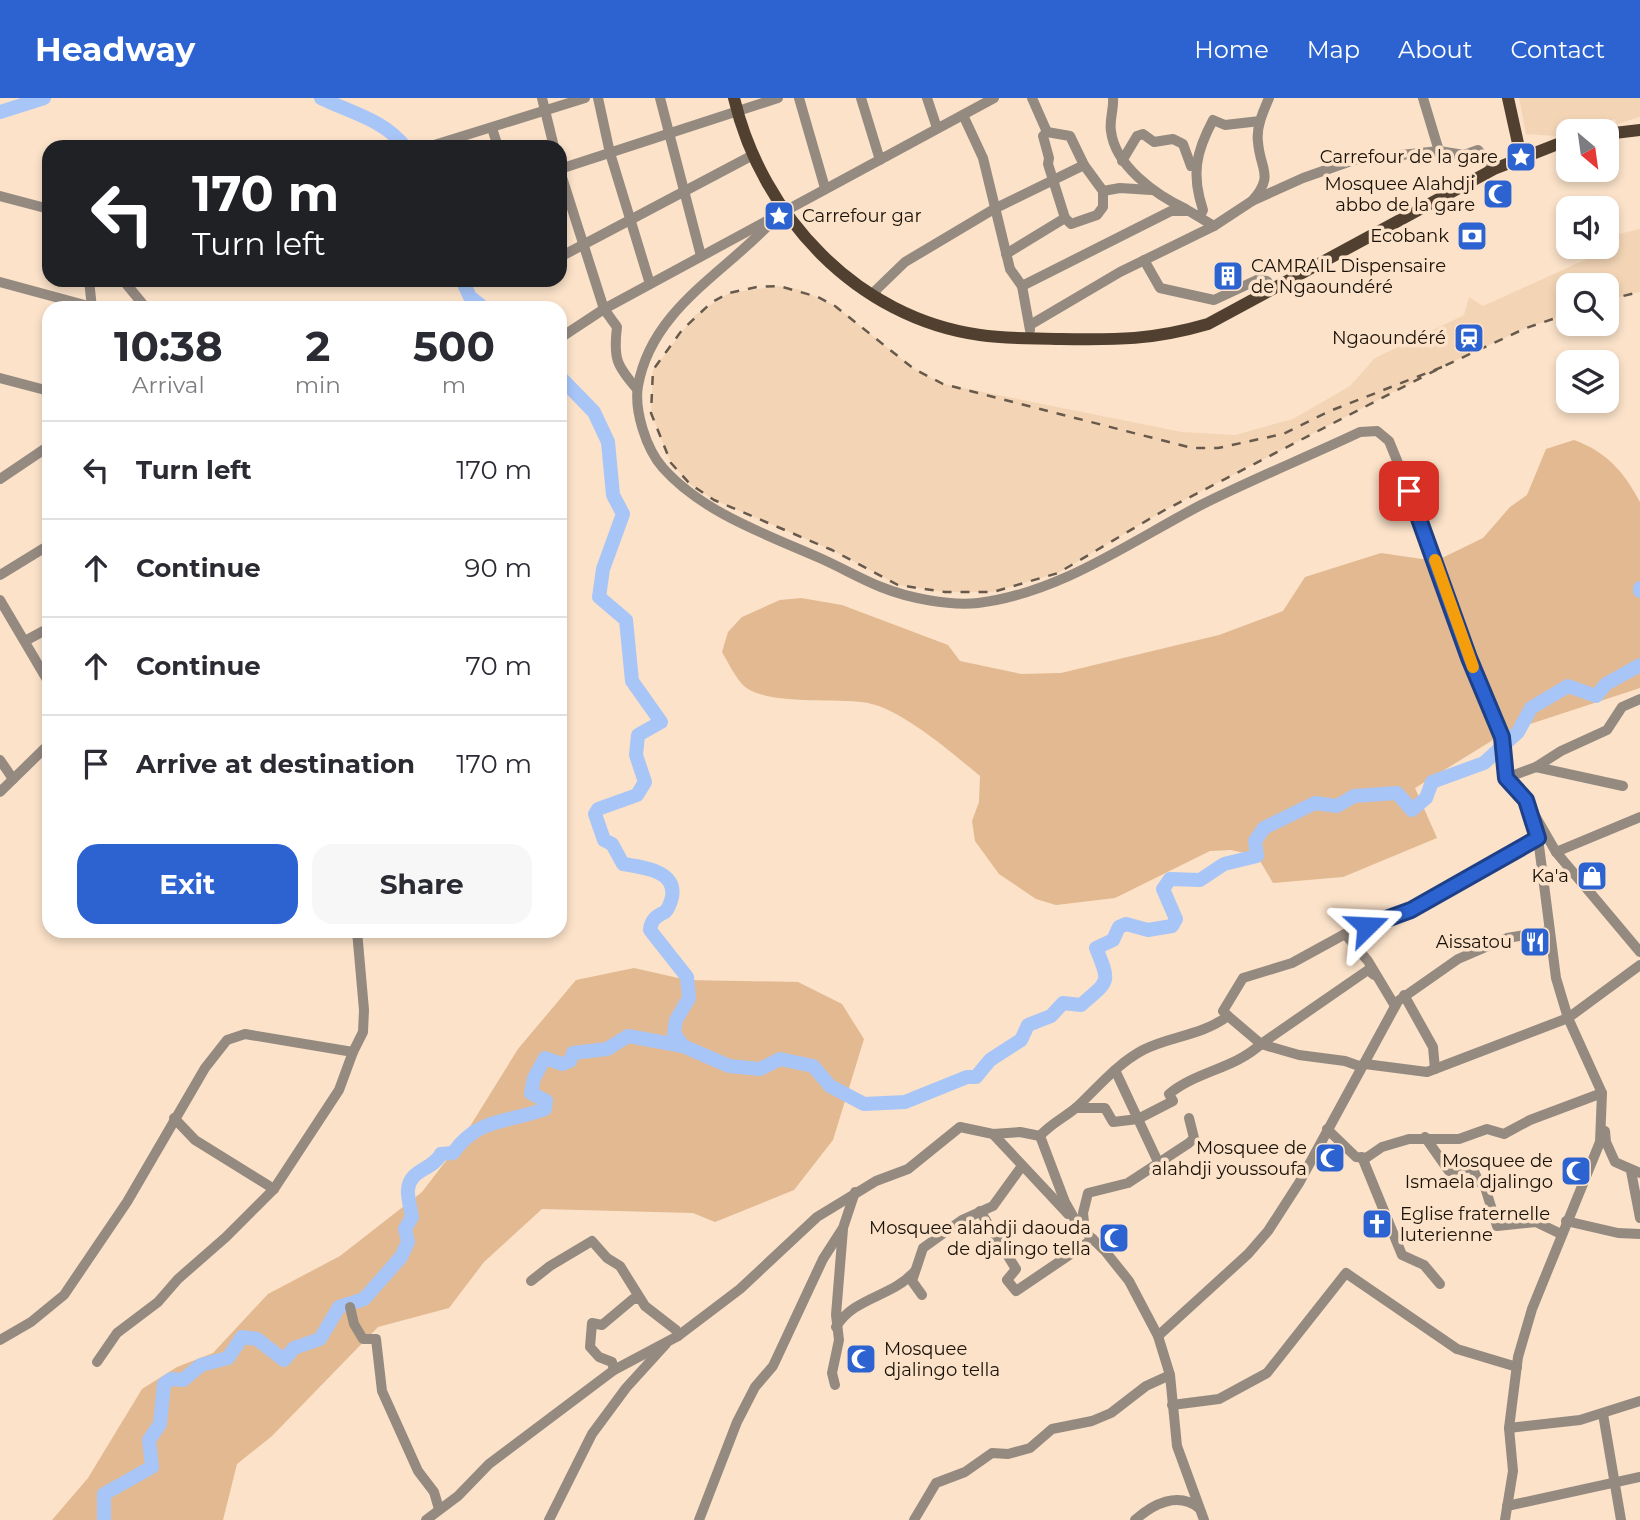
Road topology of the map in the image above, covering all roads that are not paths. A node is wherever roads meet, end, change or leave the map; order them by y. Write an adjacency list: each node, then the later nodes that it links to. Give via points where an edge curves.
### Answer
1 (542, 98): 16 (street)
2 (585, 98): 16 (street)
3 (598, 98): 30 (street)
4 (660, 98): 24 (street)
5 (778, 98): 15 (street)
6 (799, 98): 40 (street)
7 (861, 98): 33 (street)
8 (927, 98): 20 (street)
9 (1032, 98): 22 (street)
10 (1113, 98): 34 (street, via 1110,130)
11 (1423, 98): 29 (street)
12 (1508, 98): 32 (main road)
13 (992, 99): 17 (street)
14 (1267, 100): 18 (street)
15 (735, 104): 24 (street); 31 (main road)
16 (545, 111): 19 (street); 27 (street)
17 (963, 115): 20 (street); 48 (street, via 982,158)
18 (1260, 121): 36 (street, via 1225,125 1213,120 1201,139); 46 (street, via 1257,141 1266,172)
19 (492, 128): 25 (street); 26 (street)
20 (937, 128): 33 (street)
21 (1640, 130): 23 (main road)
22 (1047, 132): 35 (street, via 1070,136); 39 (street, via 1043,136)
23 (1619, 132)
24 (667, 134): 30 (street); 43 (street)
25 (451, 140)
26 (496, 140)
27 (552, 140)
28 (1556, 144): 32 (main road)
29 (1439, 151): 38 (street, via 1464,155 1478,150); 46 (street, via 1354,160)
30 (610, 153): 37 (street); 54 (street)
31 (754, 155): 43 (street); 50 (main road)
32 (1521, 157): 38 (main road)
33 (880, 160): 40 (street)
34 (1122, 161): 36 (street, via 1137,136 1143,134 1154,142 1173,139 1182,144 1191,166); 41 (street)
35 (1084, 165): 39 (street); 42 (street)
36 (1195, 165): 51 (street)
37 (567, 168)
38 (1494, 169): 65 (main road)
39 (1051, 179): 48 (street); 53 (street)
40 (825, 188): 50 (street)
41 (1151, 190): 42 (street); 49 (street)
42 (1103, 191): 53 (street, via 1103,207 1097,215 1071,224)
43 (683, 193): 54 (street); 59 (street)
44 (567, 195): 56 (street)
45 (0, 196): 47 (street)
46 (1252, 201): 52 (street)
47 (42, 207)
48 (994, 209): 58 (street); 66 (street, via 905,262 876,290)
49 (1189, 211): 51 (street); 55 (street); 63 (street, via 1162,214)
50 (782, 212): 59 (street); 66 (main road, via 831,264); 74 (street, via 669,316 654,338)
51 (1201, 214): 52 (street, via 1215,218)
52 (1235, 214): 55 (street)
53 (1065, 218): 58 (street)
54 (631, 219): 56 (street); 62 (street)
55 (1213, 226): 60 (street)
56 (581, 245): 57 (street); 69 (street)
57 (567, 253)
58 (1006, 254): 63 (street)
59 (701, 256): 62 (street)
60 (1144, 260): 65 (street, via 1160,288 1214,300 1259,279 1267,281); 70 (street)
61 (0, 284): 67 (street)
62 (650, 284): 69 (street)
63 (1022, 286): 70 (street)
64 (129, 287): 68 (street)
65 (1271, 289): 70 (main road, via 1208,324 1166,336 1128,341)
66 (876, 298): 70 (main road, via 906,313 979,335)
67 (68, 301)
68 (140, 301)
69 (604, 309): 71 (street); 74 (street, via 617,327 614,349 619,368)
70 (1029, 332)
71 (567, 333)
72 (0, 378): 73 (street)
73 (42, 389)
74 (637, 389): 87 (street, via 642,426 661,466 688,492 754,529 883,588 926,599 976,603 1054,584 1225,493 1371,429 1389,441 1444,583 1502,737)
75 (42, 451): 76 (street)
76 (0, 479)
77 (42, 549): 78 (street)
78 (0, 575)
79 (0, 600): 81 (street)
80 (42, 632): 81 (street)
81 (24, 641): 82 (street)
82 (42, 671)
83 (1640, 699): 86 (street, via 1622,707 1608,730)
84 (42, 751): 88 (street)
85 (0, 760): 88 (street)
86 (1536, 767): 87 (street); 89 (street)
87 (1506, 778): 91 (street)
88 (13, 779): 90 (street)
89 (1623, 786)
90 (0, 792)
91 (1526, 800): 93 (street); 94 (street)
92 (1640, 817): 94 (street)
93 (1538, 838): 95 (street); 96 (street, via 1411,910)
94 (1556, 852): 98 (street)
95 (1549, 931): 101 (street, via 1507,938 1458,959); 104 (street)
96 (1345, 934): 100 (street); 103 (street, via 1292,963 1243,978 1223,1011)
97 (358, 938): 106 (street, via 363,1032)
98 (1640, 952)
99 (1640, 965): 104 (street)
100 (1374, 975): 102 (street); 105 (street, via 1368,970)
101 (1404, 995): 102 (street); 108 (street, via 1433,1047)
102 (1395, 1006): 107 (street)
103 (1228, 1017): 105 (street); 109 (street, via 1181,1039 1145,1049)
104 (1568, 1018): 108 (street); 110 (street)
105 (1261, 1044): 107 (street); 115 (street, via 1238,1063 1185,1082 1169,1094 1173,1101)
106 (353, 1052): 113 (street, via 260,1035 232,1037 205,1068); 124 (street, via 339,1090)
107 (1365, 1064): 108 (street, via 1412,1072); 116 (street)
108 (1434, 1069)
109 (1115, 1070): 111 (street); 115 (street)
110 (1602, 1093): 112 (street); 119 (street, via 1504,1134 1487,1129 1460,1139)
111 (1076, 1108): 115 (street, via 1105,1108 1113,1122); 118 (street)
112 (1600, 1117): 123 (street, via 1615,1162); 128 (street, via 1600,1143)
113 (174, 1118): 124 (street, via 195,1140); 142 (street, via 127,1202 64,1295)
114 (1189, 1118): 121 (street, via 1194,1138)
115 (1138, 1119): 121 (street)
116 (1327, 1129): 120 (street, via 1356,1157); 141 (street, via 1268,1231)
117 (993, 1134): 118 (street); 122 (street); 125 (street, via 961,1127 908,1169)
118 (1040, 1136): 130 (street)
119 (1425, 1137): 120 (street, via 1398,1141); 131 (street, via 1449,1171 1472,1167 1484,1184 1497,1226 1536,1222)
120 (1362, 1157): 135 (street, via 1402,1255 1424,1265)
121 (1159, 1164): 130 (street, via 1128,1183 1090,1192 1083,1213)
122 (1022, 1166): 126 (street, via 998,1201); 130 (street)
123 (1635, 1172): 127 (street)
124 (274, 1189): 144 (street, via 153,1307 117,1333)
125 (855, 1192): 129 (street); 140 (street, via 817,1217 769,1265)
126 (980, 1211): 130 (street, via 1016,1269 1007,1280 1016,1291); 133 (street, via 923,1248)
127 (1640, 1218)
128 (1566, 1221): 131 (street); 132 (street)
129 (843, 1228): 139 (street); 160 (street, via 823,1259 774,1366 755,1387 741,1414)
130 (1085, 1232): 141 (street, via 1129,1281)
131 (1561, 1234): 145 (street, via 1532,1309)
132 (1640, 1234)
133 (914, 1271): 136 (street, via 913,1287); 139 (street, via 906,1280 856,1306)
134 (531, 1282): 137 (street, via 592,1241 620,1266)
135 (1440, 1284)
136 (922, 1295)
137 (639, 1299): 140 (street); 146 (street, via 603,1325 592,1323 590,1347 612,1362)
138 (349, 1307): 157 (street, via 363,1339 376,1339 382,1391)
139 (836, 1328): 148 (street)
140 (678, 1336): 143 (street)
141 (1158, 1336): 147 (street)
142 (0, 1340)
143 (668, 1342): 146 (street); 159 (street, via 592,1434)
144 (97, 1362)
145 (1517, 1367): 150 (street, via 1457,1349 1346,1273 1267,1373 1219,1399); 152 (street)
146 (614, 1370): 157 (street, via 489,1464)
147 (1170, 1375): 150 (street); 161 (street, via 1146,1386 1111,1413 1052,1429 1030,1448 992,1453 965,1472 936,1483)
148 (835, 1385)
149 (1640, 1401): 151 (street)
150 (1172, 1405): 156 (street, via 1177,1446)
151 (1603, 1414): 152 (street); 154 (street)
152 (1509, 1428): 155 (street, via 1513,1471)
153 (1640, 1477): 154 (street)
154 (1615, 1483): 155 (street); 166 (street)
155 (1507, 1506): 165 (street)
156 (1199, 1507): 162 (street, via 1169,1500); 163 (street); 164 (street)
157 (439, 1509): 158 (street)
158 (426, 1520)
159 (549, 1520)
160 (699, 1520)
161 (914, 1520)
162 (1135, 1520)
163 (1198, 1520)
164 (1204, 1520)
165 (1505, 1520)
166 (1621, 1520)

